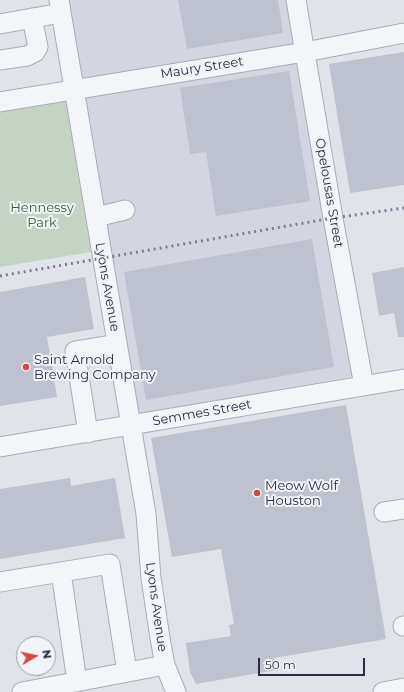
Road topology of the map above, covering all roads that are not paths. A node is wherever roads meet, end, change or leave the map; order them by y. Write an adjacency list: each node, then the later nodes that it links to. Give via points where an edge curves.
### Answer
1 (296, 0): 6 (street, Opelousas Street)
2 (60, 6): 3 (street); 8 (street, Lyons Avenue)
3 (32, 18): 4 (street); 7 (street, via 38,47 27,56)
4 (0, 24)
5 (404, 33): 6 (street, Maury Street)
6 (305, 52): 8 (street, Maury Street); 14 (street, Opelousas Street)
7 (0, 60)
8 (74, 89): 9 (street, Maury Street); 11 (street, Lyons Avenue)
9 (0, 102)
10 (125, 210): 11 (street)
11 (96, 217): 12 (street, Lyons Avenue)
12 (117, 344): 15 (street, Lyons Avenue); 16 (street, via 75,351)
13 (404, 379): 14 (street, Semmes Street)
14 (364, 386): 15 (street, Semmes Street)
15 (131, 425): 16 (street, Semmes Street); 22 (street, Lyons Avenue, via 146,514 150,578)
16 (88, 433): 17 (street, Semmes Street)
17 (0, 448)
18 (404, 509): 19 (street)
19 (384, 512)
20 (61, 572): 21 (street); 23 (street, via 110,564); 24 (street)
21 (0, 582)
22 (165, 666): 23 (street); 27 (street, Lyons Avenue)
23 (127, 672): 24 (street)
24 (77, 682): 26 (street)
25 (404, 688): 28 (street)
26 (22, 692)
27 (176, 692)
28 (383, 692)

